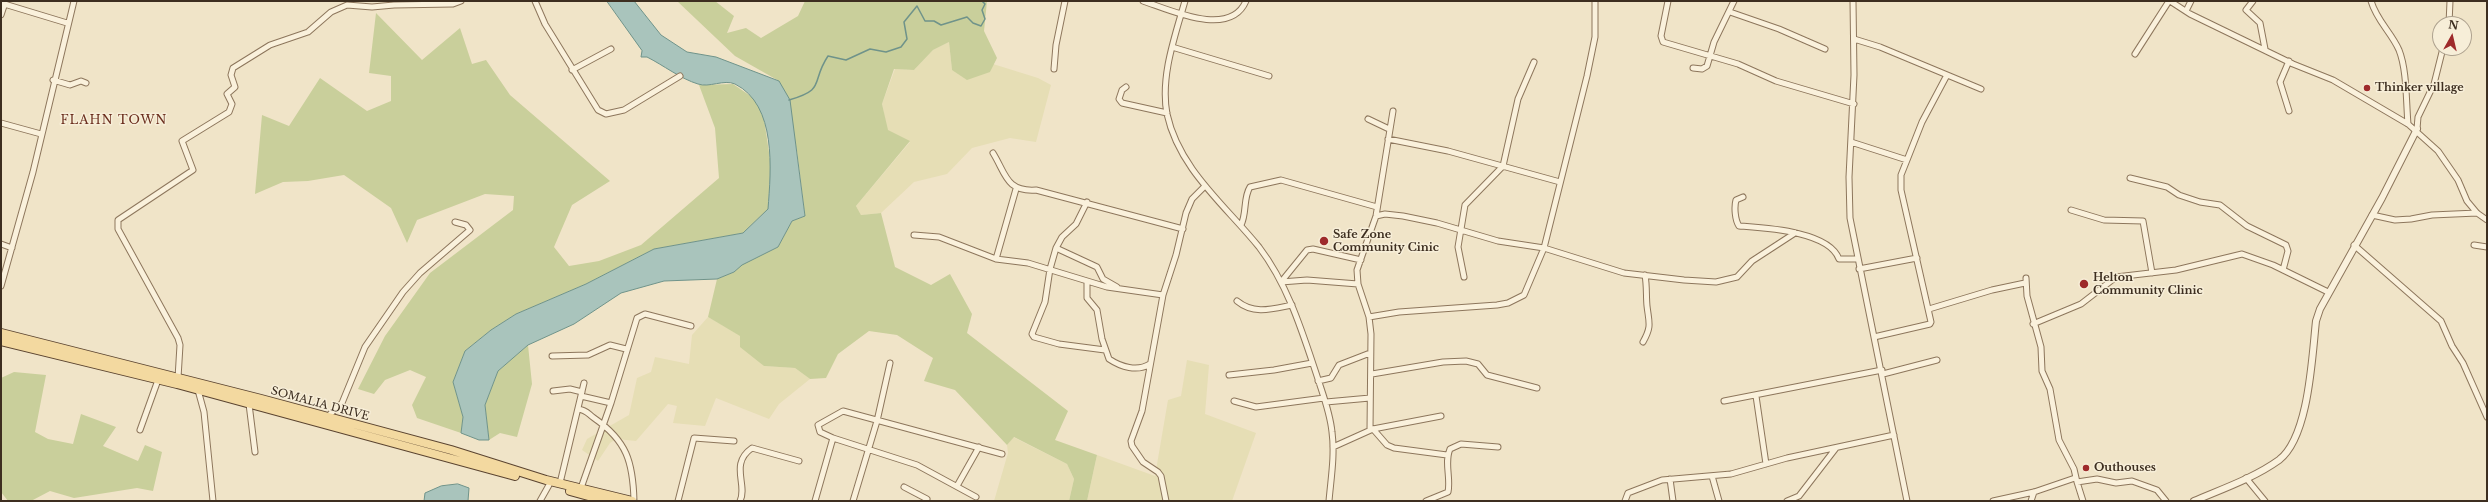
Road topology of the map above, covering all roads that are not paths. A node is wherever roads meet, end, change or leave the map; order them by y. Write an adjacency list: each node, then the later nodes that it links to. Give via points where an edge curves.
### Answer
1 (74, 1): 23 (street)
2 (461, 1): 122 (street, via 453,4 394,4 372,7 347,5 331,12 308,32 270,45 231,71 236,87 227,94 232,104 229,112 182,141 193,166 190,173 118,220 118,229 178,338)
3 (535, 1): 36 (street, via 545,24)
4 (1065, 1): 35 (street, via 1056,44)
5 (1143, 1): 20 (street)
6 (1185, 1): 20 (street)
7 (1246, 1): 20 (street, via 1238,12 1224,18 1207,20)
8 (1595, 1): 60 (street, via 1595,37)
9 (1668, 1): 30 (street, via 1661,39 1674,47)
10 (1734, 1): 19 (street)
11 (1853, 1): 24 (street)
12 (2169, 1): 18 (street); 29 (street)
13 (2191, 1): 18 (street)
14 (2253, 1): 28 (street, via 2246,10 2260,23)
15 (2371, 1): 50 (street, via 2374,13 2398,47 2403,60)
16 (2450, 1): 22 (street)
17 (3, 3): 21 (street); 23 (street)
18 (2186, 11): 28 (street)
19 (1730, 12): 27 (street); 30 (street)
20 (1181, 14): 25 (street)
21 (1, 15)
22 (2449, 16)
23 (67, 23): 40 (street)
24 (1854, 39): 37 (street); 44 (street)
25 (1172, 47): 39 (street); 47 (street, via 1167,80)
26 (611, 48): 36 (street)
27 (1825, 49)
28 (2265, 49): 32 (street)
29 (2135, 54)
30 (1710, 55): 34 (street, via 1705,68); 44 (street, via 1776,81)
31 (2441, 56): 52 (street, via 2434,84 2418,117)
32 (2289, 61): 46 (street, via 2280,82); 50 (street, via 2369,99)
33 (1534, 62): 58 (street, via 1518,100)
34 (1693, 68)
35 (1054, 69)
36 (572, 70): 38 (street, via 598,110 606,114 624,110)
37 (1948, 75): 43 (street); 57 (street, via 1922,122)
38 (680, 76)
39 (1269, 76)
40 (53, 80): 41 (street, via 70,85); 53 (street)
41 (86, 82)
42 (1126, 87): 47 (street, via 1120,94 1119,99 1122,103)
43 (1981, 89)
44 (1854, 104): 55 (street)
45 (1393, 111): 51 (street)
46 (2289, 111)
47 (1167, 113): 61 (street, via 1180,149)
48 (1368, 119): 51 (street)
49 (1, 123): 53 (street)
50 (2408, 124): 52 (street)
51 (1389, 129): 54 (street)
52 (2417, 129): 67 (street, via 2438,151); 68 (street)
53 (41, 134): 81 (street)
54 (1388, 139): 58 (street, via 1448,151); 65 (street)
55 (1851, 142): 57 (street); 86 (street, via 1849,196)
56 (993, 153): 62 (street, via 1004,174)
57 (1907, 160): 84 (street, via 1900,182)
58 (1503, 166): 60 (street); 74 (street, via 1485,186 1466,201)
59 (2130, 178): 90 (street, via 2167,187 2179,195 2200,202 2220,205 2248,226 2286,245 2288,251)
60 (1560, 182): 83 (street)
61 (1205, 186): 72 (street); 73 (street, via 1192,199)
62 (1016, 189): 64 (street, via 1036,190); 85 (street)
63 (1743, 197): 75 (street, via 1736,200 1734,205 1739,226)
64 (1087, 202): 73 (street); 82 (street, via 1076,224 1062,237)
65 (1377, 207): 69 (street); 72 (street, via 1281,180 1250,187)
66 (2071, 210): 91 (street, via 2104,220 2143,221)
67 (2476, 213): 68 (street, via 2432,215 2411,220 2395,220); 70 (street)
68 (2372, 215): 78 (street)
69 (1376, 216): 74 (street, via 1403,216); 87 (street)
70 (2487, 220)
71 (455, 222): 139 (street, via 466,225 470,230 420,273 403,292 365,348 342,403)
72 (1241, 225): 95 (street, via 1272,265)
73 (1183, 229): 100 (street)
74 (1460, 229): 83 (street, via 1498,241); 93 (street, via 1458,247)
75 (1795, 233): 86 (street, via 1826,245 1836,252 1839,259); 92 (street, via 1752,261 1737,277 1727,281 1667,279)
76 (914, 235): 85 (street, via 938,237)
77 (1, 244): 81 (street)
78 (2354, 245): 99 (street); 140 (street, via 2441,322)
79 (2474, 245): 80 (street)
80 (2487, 247)
81 (12, 248): 97 (street)
82 (1056, 248): 89 (street); 98 (street, via 1097,266 1103,279)
83 (1544, 248): 92 (street, via 1595,266); 104 (street, via 1524,295 1508,303)
84 (1917, 258): 88 (street); 103 (street)
85 (996, 259): 89 (street)
86 (1857, 259): 88 (street)
87 (1361, 260): 95 (street, via 1313,249 1307,250); 96 (street, via 1357,270)
88 (1859, 268): 108 (street)
89 (1050, 269): 94 (street); 112 (street, via 1045,302 1032,335 1059,344)
90 (2283, 270): 91 (street, via 2242,254 2176,270); 99 (street)
91 (2152, 273): 105 (street, via 2116,277 2081,304)
92 (1646, 275): 110 (street, via 1650,321 1649,331)
93 (1464, 277)
94 (1087, 281): 98 (street); 112 (street, via 1087,298 1097,310)
95 (1281, 282): 96 (street, via 1307,280); 102 (street)
96 (1358, 284): 104 (street)
97 (1, 286)
98 (1121, 289): 100 (street)
99 (2328, 292): 159 (street, via 2316,321 2303,417 2293,444 2279,460)
100 (1163, 294): 118 (street)
101 (1238, 301): 102 (street, via 1245,307 1261,310)
102 (1292, 305): 116 (street)
103 (1930, 309): 105 (street, via 2025,281); 108 (street, via 1930,324)
104 (1368, 317): 113 (street)
105 (2033, 324): 161 (street, via 2041,347 2042,371 2050,389 2058,440 2074,469)
106 (691, 326): 111 (street, via 639,315)
107 (1, 333): 122 (main road, SOMALIA DRIVE)
108 (1874, 337): 119 (street)
109 (1, 341): 123 (main road, SOMALIA DRIVE)
110 (1643, 342)
111 (626, 349): 114 (street, via 610,345 588,355); 135 (street)
112 (1105, 350): 118 (street, via 1109,359 1129,367 1139,369)
113 (1370, 353): 120 (street); 124 (street, via 1340,365 1331,378)
114 (552, 356)
115 (1937, 360): 119 (street)
116 (1312, 362): 121 (street, via 1274,370); 124 (street)
117 (890, 363): 141 (street)
118 (1150, 364): 178 (street, via 1142,411 1131,441 1144,462 1158,472)
119 (1882, 372): 130 (street); 145 (street)
120 (1372, 374): 126 (street, via 1442,362 1466,362 1478,364 1487,375); 131 (street)
121 (1229, 375)
122 (178, 378): 139 (main road, SOMALIA DRIVE)
123 (158, 380): 127 (main road, SOMALIA DRIVE); 144 (street)
124 (1318, 381): 132 (street)
125 (584, 383): 129 (street)
126 (1537, 388)
127 (198, 390): 136 (main road, SOMALIA DRIVE); 170 (street, via 204,412)
128 (553, 391): 129 (street, via 563,389)
129 (582, 394): 135 (street); 137 (street)
130 (1756, 396): 134 (street); 157 (street)
131 (1370, 398): 132 (street); 143 (street)
132 (1325, 400): 133 (street, via 1256,407); 150 (street)
133 (1234, 401)
134 (1724, 401)
135 (611, 403): 142 (street)
136 (249, 404): 153 (street); 163 (main road, SOMALIA DRIVE)
137 (578, 409): 142 (street, via 586,410); 162 (street)
138 (1441, 416): 143 (street)
139 (327, 417): 162 (main road, SOMALIA DRIVE, via 451,450)
140 (2487, 417)
141 (877, 421): 146 (street, via 870,417 837,412 818,425 820,432); 148 (street); 149 (street)
142 (604, 423): 166 (street); 173 (street, via 627,452 633,482)
143 (1371, 429): 150 (street); 155 (street, via 1394,448)
144 (140, 430)
145 (1894, 435): 152 (street); 185 (street)
146 (833, 438): 148 (street); 176 (street)
147 (734, 441): 174 (street, via 694,438)
148 (868, 447): 164 (street, via 917,465); 177 (street)
149 (979, 447): 154 (street); 164 (street)
150 (1333, 447): 179 (street)
151 (1498, 447): 155 (street, via 1461,444 1450,449)
152 (1836, 448): 157 (street); 184 (street, via 1799,496)
153 (255, 452)
154 (1002, 454)
155 (1447, 455): 180 (street, via 1450,476 1448,492)
156 (799, 461): 175 (street, via 752,448 746,452 739,475)
157 (1766, 464): 158 (street)
158 (1712, 476): 160 (street); 183 (street)
159 (2246, 478): 190 (street); 191 (street)
160 (1670, 479): 181 (street, via 1628,493); 182 (street)
161 (2076, 480): 167 (street); 188 (street); 189 (street, via 2116,483 2132,481 2157,490)
162 (560, 483): 166 (main road, SOMALIA DRIVE)
163 (549, 485): 171 (street); 172 (main road, SOMALIA DRIVE)
164 (957, 486): 168 (street)
165 (904, 487): 169 (street)
166 (581, 488): 173 (main road, SOMALIA DRIVE)
167 (2034, 492): 186 (street); 187 (street)
168 (976, 497)
169 (927, 499)
170 (213, 501)
171 (540, 501)
172 (607, 501)
173 (633, 501)
174 (678, 501)
175 (740, 501)
176 (816, 501)
177 (853, 501)
178 (1166, 501)
179 (1329, 501)
180 (1426, 501)
181 (1626, 501)
182 (1674, 501)
183 (1719, 501)
184 (1787, 501)
185 (1907, 501)
186 (1993, 501)
187 (2031, 501)
188 (2083, 501)
189 (2166, 501)
190 (2194, 501)
191 (2265, 501)

